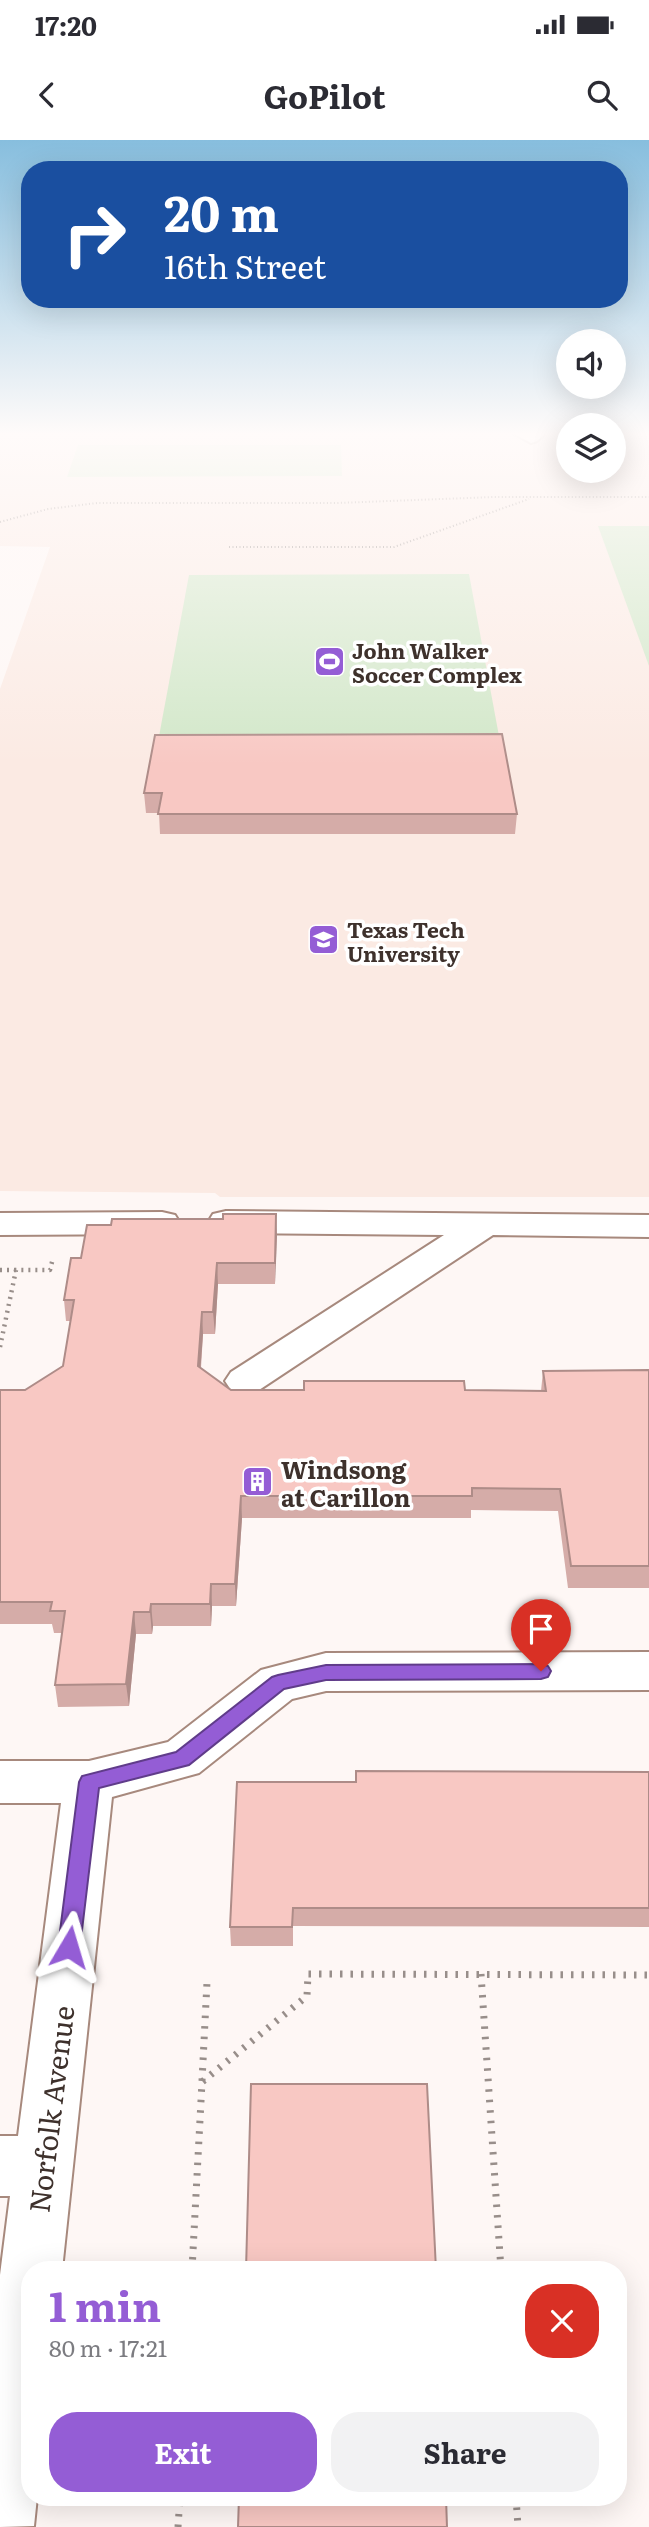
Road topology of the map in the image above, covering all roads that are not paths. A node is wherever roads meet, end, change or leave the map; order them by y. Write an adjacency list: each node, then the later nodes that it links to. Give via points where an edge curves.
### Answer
1 (488, 1223): 2 (street); 3 (street, via 317,1221); 4 (street)
2 (649, 1226)
3 (28, 1232)
4 (245, 1381)
5 (649, 1671): 7 (street, via 326,1672 278,1683 182,1759)
6 (0, 1782): 7 (street)
7 (89, 1782): 8 (street, Norfolk Avenue)
8 (22, 2166): 9 (street, Norfolk Avenue)
9 (30, 2261)
10 (21, 2352): 11 (street)
11 (0, 2526)

